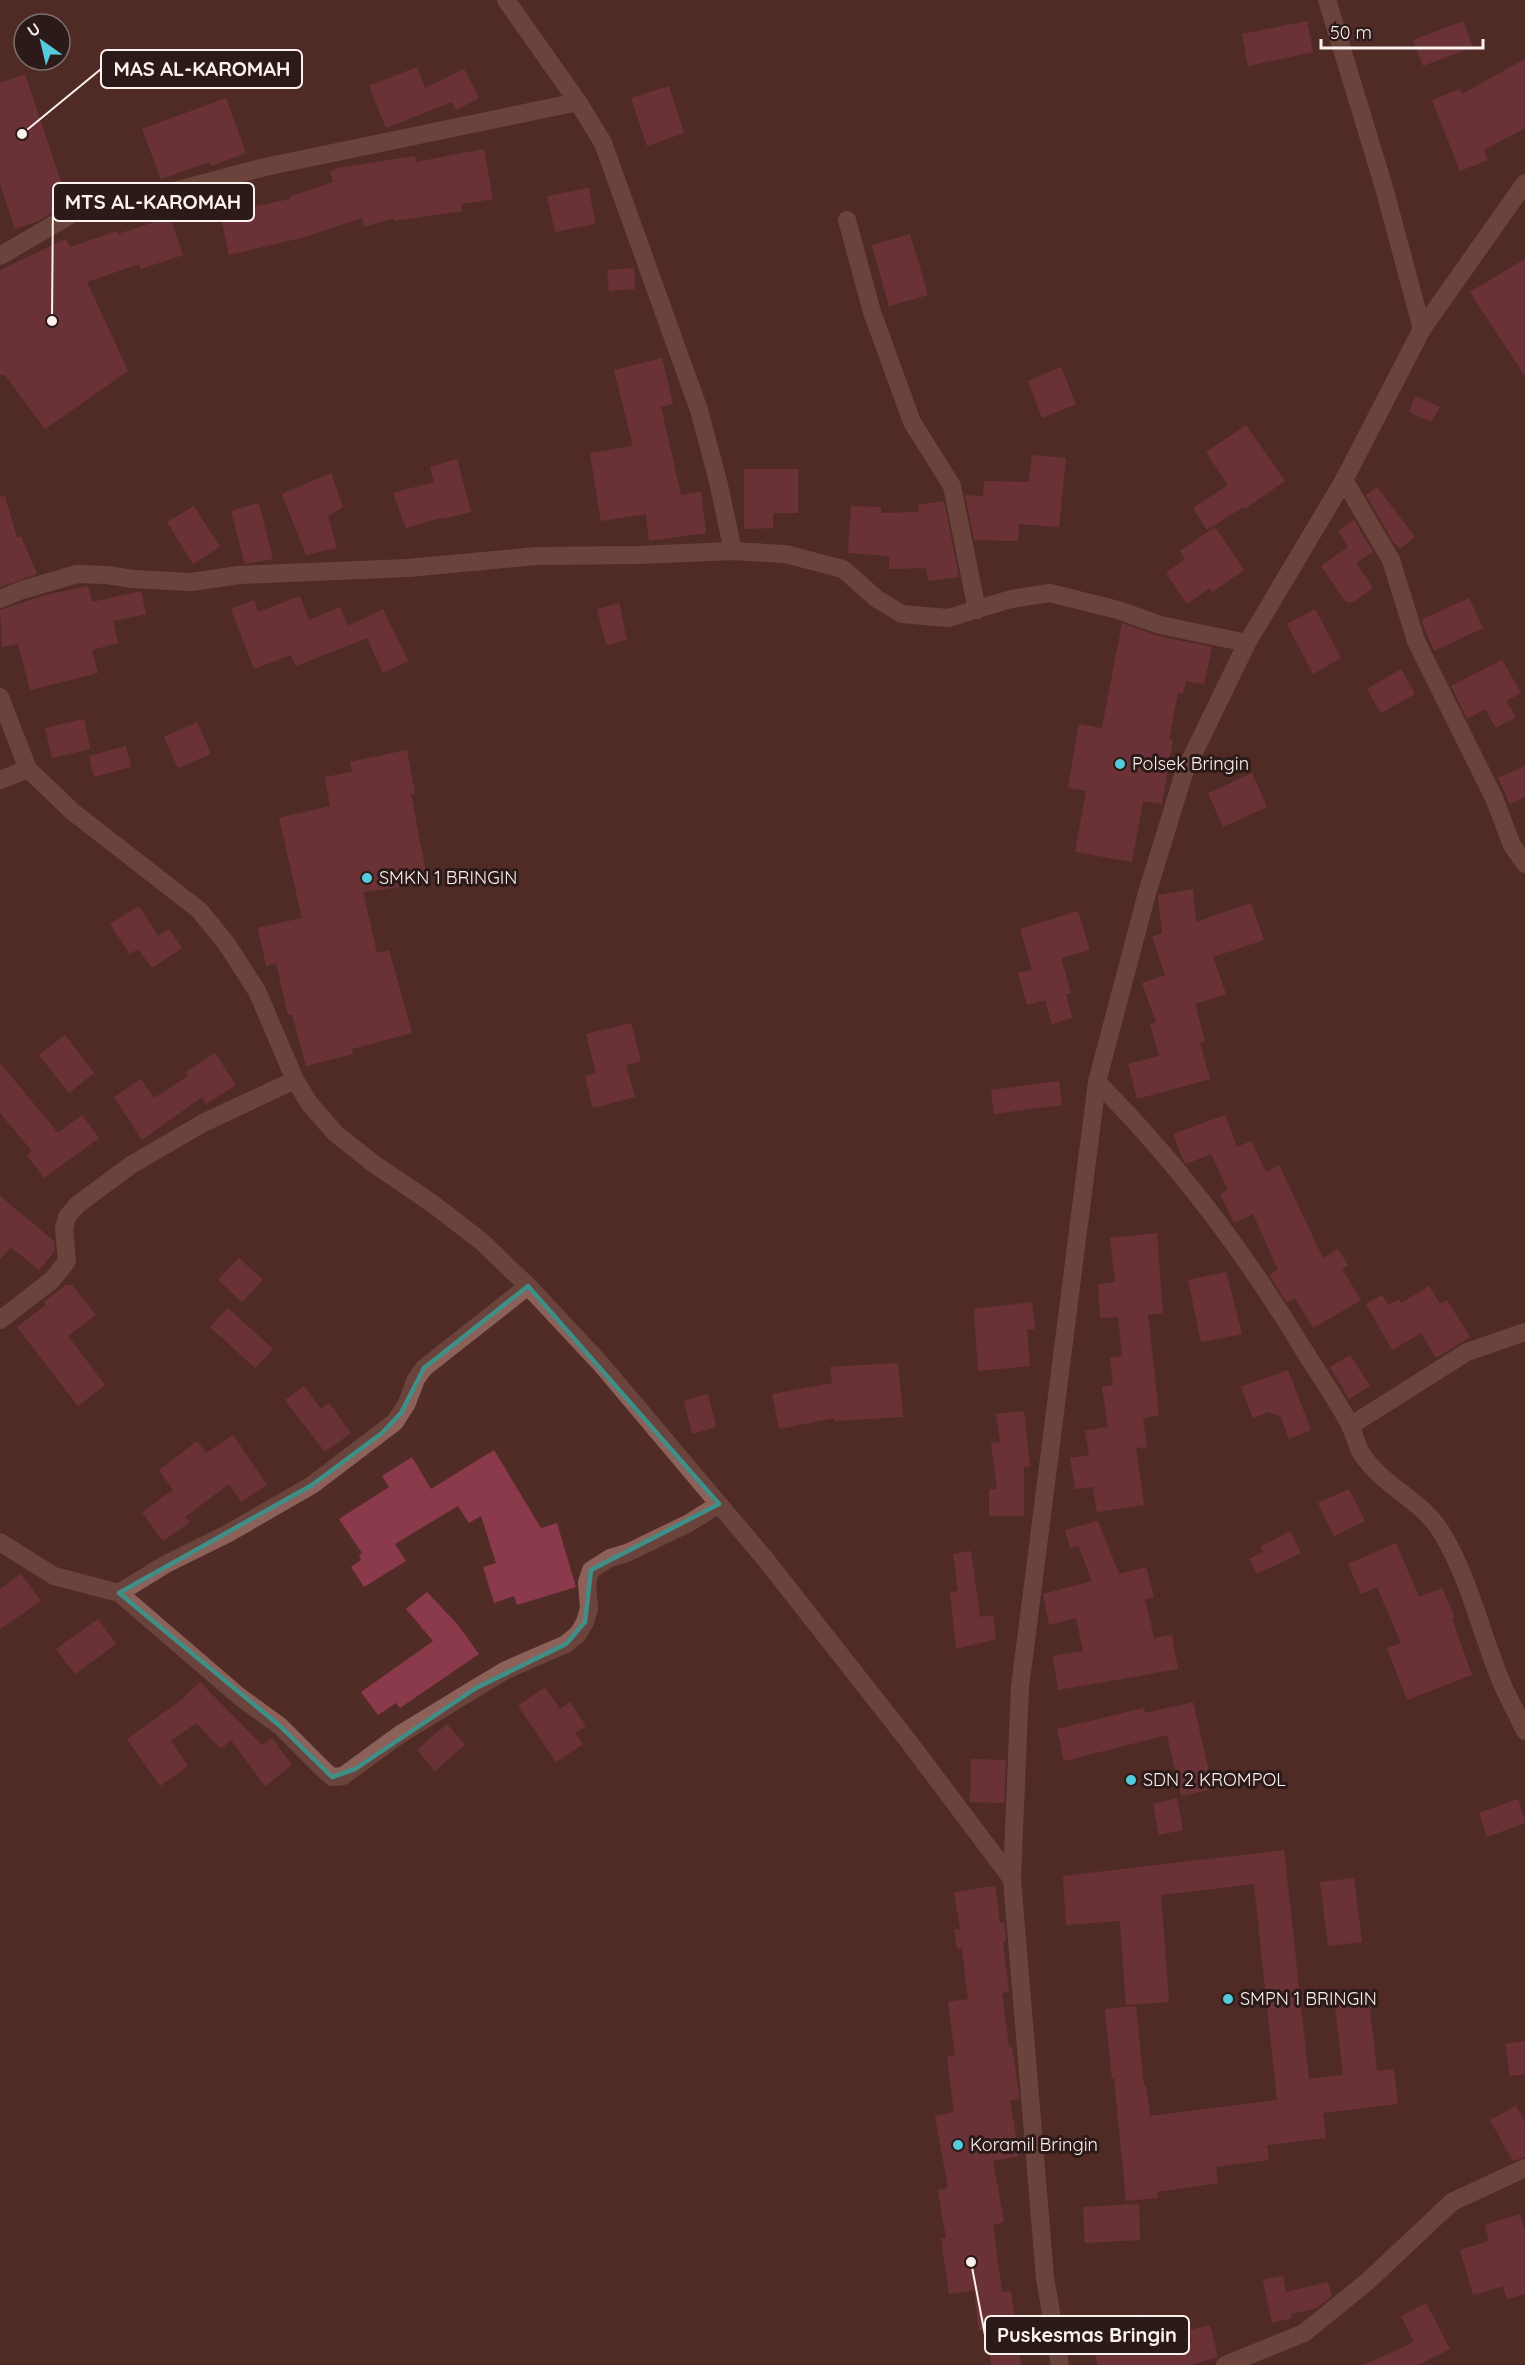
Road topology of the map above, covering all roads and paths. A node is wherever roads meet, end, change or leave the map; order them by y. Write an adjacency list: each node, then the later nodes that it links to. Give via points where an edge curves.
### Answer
1 (506, 0): 3 (street)
2 (1327, 0): 7 (street)
3 (578, 102): 6 (street, via 265,167 136,201 77,211); 9 (street, via 603,143 692,389)
4 (1525, 183): 7 (street)
5 (847, 220): 11 (street, via 872,312 912,422 952,486)
6 (0, 256)
7 (1422, 329): 8 (street)
8 (1344, 480): 12 (street); 16 (street, via 1391,560 1416,641 1494,798 1512,845)
9 (733, 550): 10 (street, via 537,556 408,568 239,574 191,582 77,574); 11 (street, via 785,554 843,569 877,599 902,614 948,618)
10 (0, 599)
11 (977, 610): 12 (street, via 1011,599 1050,593)
12 (1247, 643): 18 (street, via 1184,773 1147,893)
13 (0, 697): 14 (street)
14 (28, 769): 15 (street); 17 (street, via 73,812 199,910 257,991)
15 (0, 780)
16 (1525, 864)
17 (295, 1080): 19 (street, via 335,1133 481,1241); 20 (street, via 203,1123 130,1165 77,1205 64,1228 67,1261 52,1280)
18 (1097, 1082): 22 (street, via 1166,1156 1223,1227 1271,1295); 27 (street, via 1020,1687)
19 (528, 1286): 23 (street); 25 (street, via 424,1368 400,1413 382,1433 312,1485)
20 (0, 1320)
21 (1525, 1332): 22 (street, via 1467,1352)
22 (1350, 1425): 26 (street, via 1360,1450 1375,1471 1440,1529)
23 (719, 1504): 25 (street, via 689,1523 591,1570 585,1622 566,1644 506,1670 399,1735 343,1776 332,1777 280,1726); 27 (street, via 902,1733)
24 (0, 1542): 25 (street, via 54,1576)
25 (118, 1593)
26 (1525, 1731)
27 (1012, 1879): 29 (street, via 1045,2278)
28 (1525, 2168): 30 (street, via 1452,2202 1368,2281 1304,2333)
29 (1060, 2365)
30 (1225, 2365)

